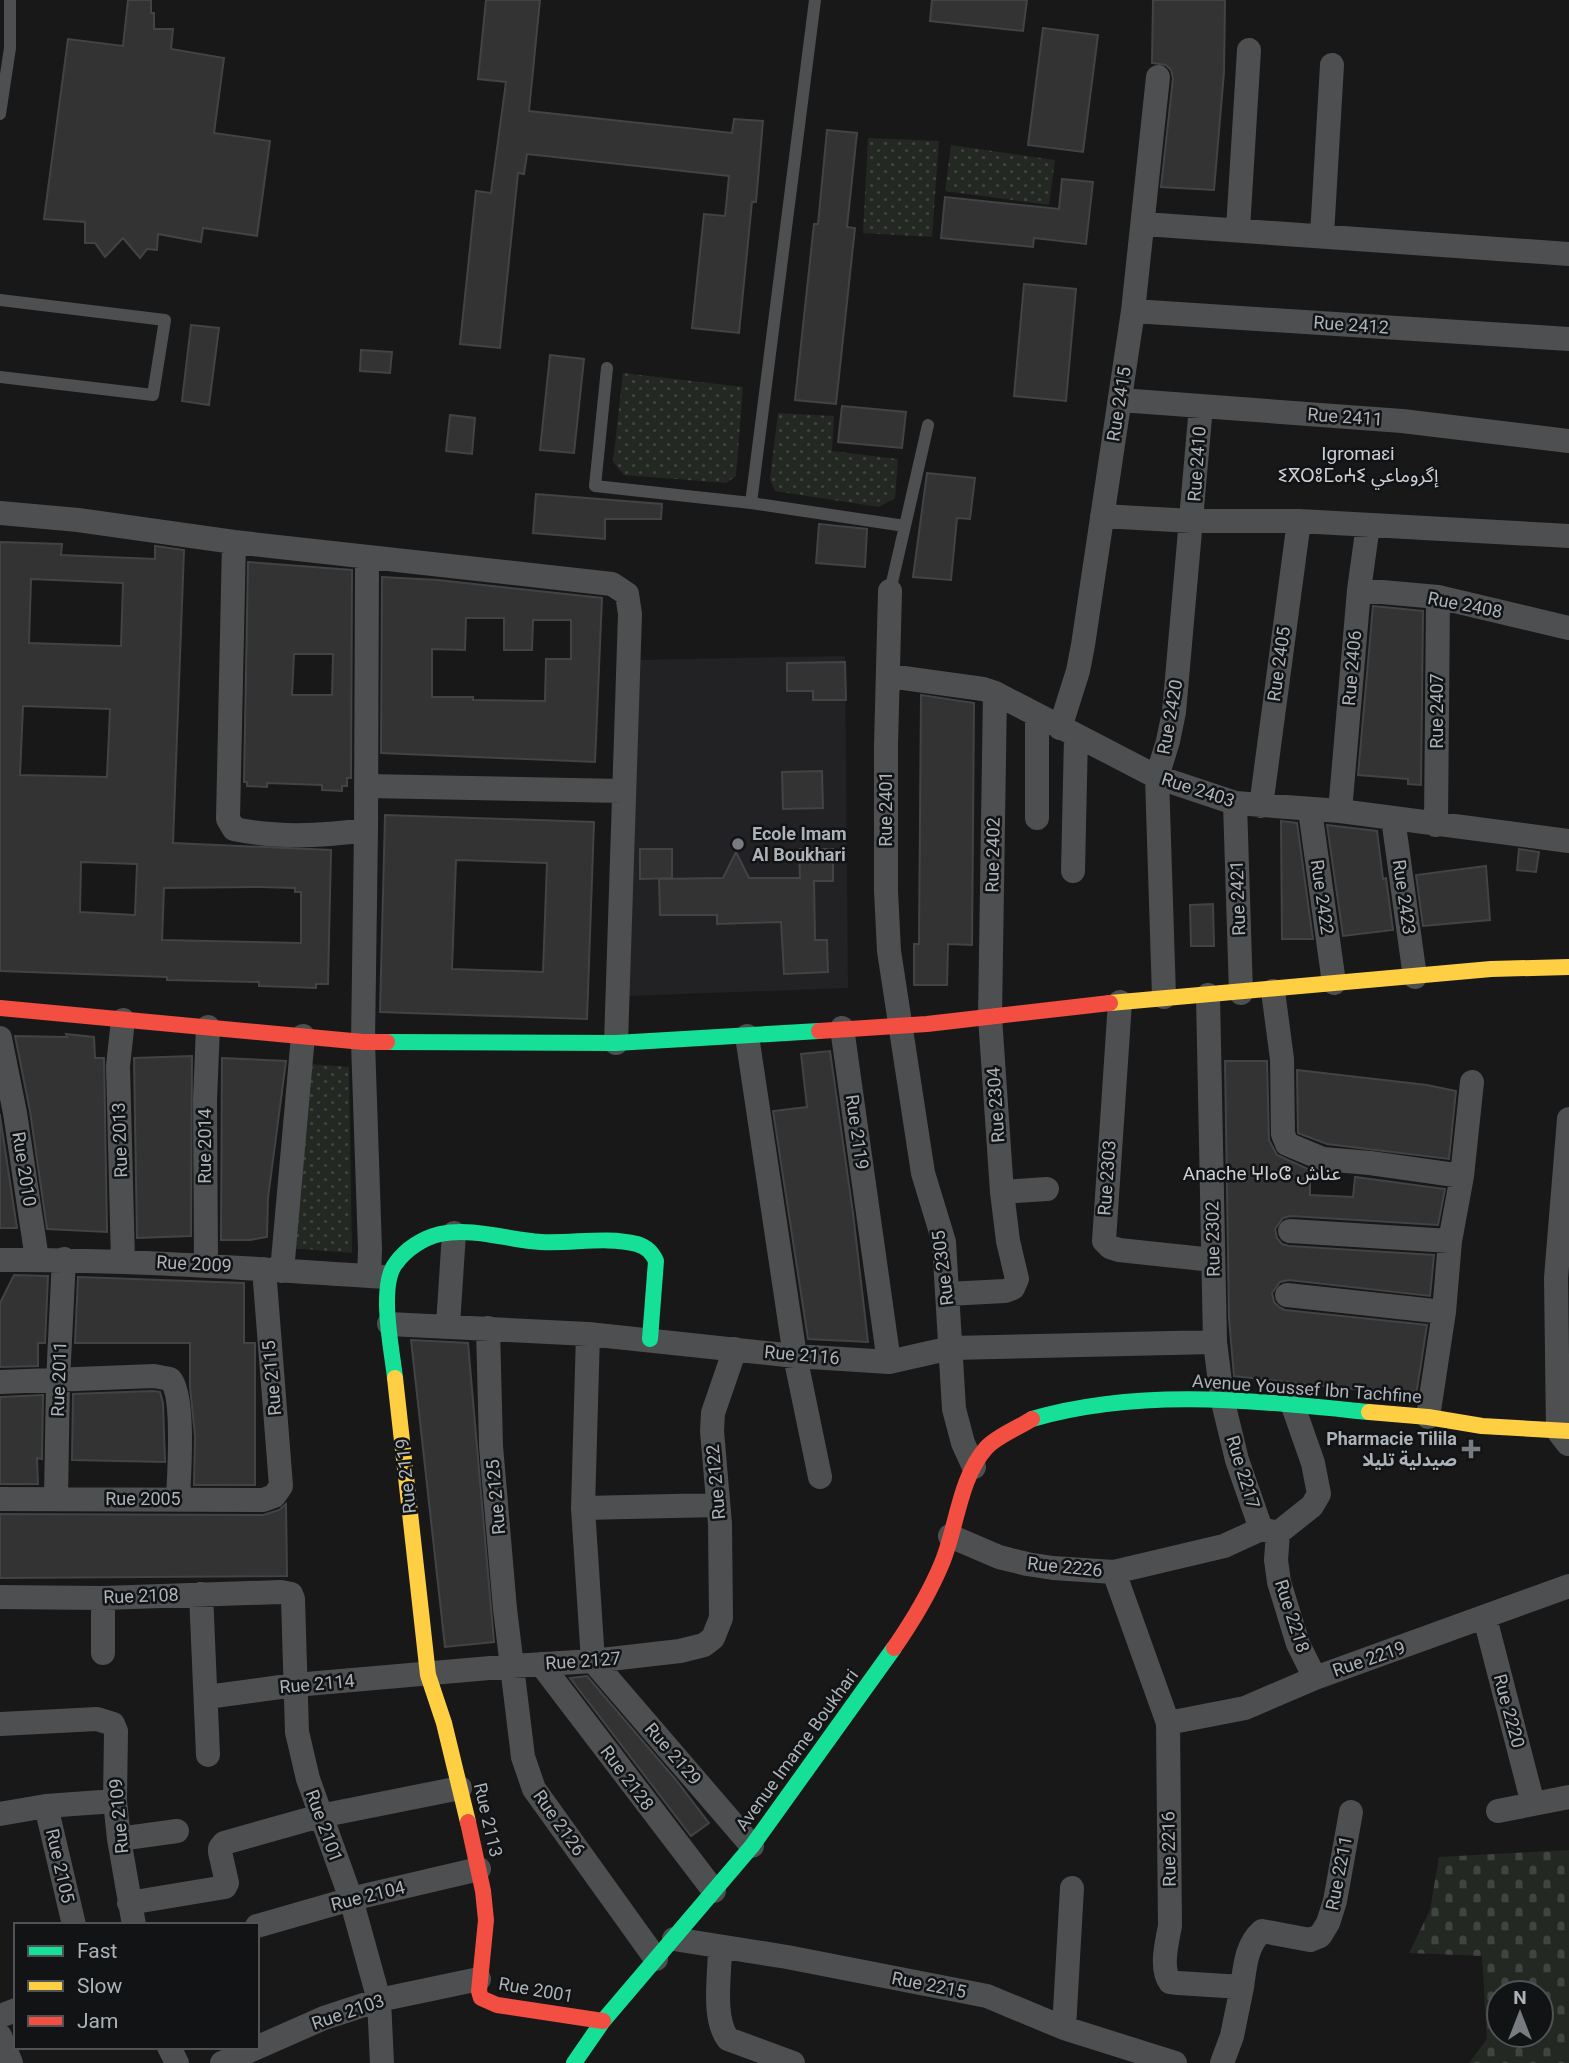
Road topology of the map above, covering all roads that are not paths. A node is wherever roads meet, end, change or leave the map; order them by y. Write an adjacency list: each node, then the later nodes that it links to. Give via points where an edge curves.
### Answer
1 (9, 0): 6 (lane, via 10,48)
2 (815, 0): 20 (lane)
3 (1249, 50): 8 (street)
4 (1332, 65): 9 (street)
5 (1158, 78): 7 (street, Rue 2415)
6 (0, 114)
7 (1144, 223): 8 (street); 12 (street, Rue 2415)
8 (1238, 229): 9 (street)
9 (1322, 235): 10 (street)
10 (1569, 254)
11 (0, 300): 15 (lane, via 165,320 153,395)
12 (1133, 312): 13 (street, Rue 2412); 16 (street, Rue 2415)
13 (1569, 339)
14 (607, 368): 20 (lane, via 594,486)
15 (0, 377)
16 (1120, 400): 17 (street, Rue 2411); 22 (street, Rue 2415)
17 (1201, 407): 19 (street, Rue 2411, via 1402,421); 23 (street, Rue 2410)
18 (928, 425): 26 (lane)
19 (1569, 441)
20 (751, 503): 26 (lane)
21 (0, 513): 28 (street)
22 (1102, 516): 23 (street); 37 (street, Rue 2415)
23 (1192, 521): 24 (street); 38 (street, Rue 2420, via 1174,712)
24 (1299, 521): 25 (street); 42 (street, Rue 2405)
25 (1368, 525): 27 (street); 30 (street, Rue 2406)
26 (905, 526): 31 (lane)
27 (1569, 536)
28 (234, 542): 29 (street); 48 (street, via 228,819 234,829 250,832)
29 (366, 557): 39 (street, Rue 2119); 40 (street, via 612,584 627,594)
30 (1359, 590): 32 (street, Rue 2408); 44 (street, Rue 2406)
31 (890, 591): 34 (street, Rue 2401)
32 (1438, 597): 33 (street, Rue 2408); 47 (street, Rue 2407)
33 (1569, 628)
34 (889, 676): 35 (street, Rue 2403); 62 (street, Rue 2401, via 886,891)
35 (995, 693): 36 (street, Rue 2403); 60 (street, Rue 2402)
36 (1037, 715): 37 (street, Rue 2403); 45 (street)
37 (1068, 732): 38 (street, Rue 2403); 50 (street, Rue 2415)
38 (1157, 777): 41 (street, Rue 2403); 57 (street, Rue 2420)
39 (366, 786): 40 (street); 48 (street, Rue 2119)
40 (623, 791): 69 (street)
41 (1235, 803): 42 (street, Rue 2403); 55 (street, Rue 2421)
42 (1261, 806): 43 (street, Rue 2403)
43 (1310, 810): 44 (street, Rue 2403); 53 (street, Rue 2422)
44 (1340, 811): 46 (street, Rue 2403)
45 (1037, 818)
46 (1393, 818): 47 (street, Rue 2403); 52 (street, Rue 2423)
47 (1436, 825): 49 (street, Rue 2403)
48 (366, 830): 68 (street, Rue 2119)
49 (1569, 841)
50 (1073, 871)
51 (1569, 967): 52 (street)
52 (1415, 977): 53 (street)
53 (1334, 984): 54 (street)
54 (1273, 990): 55 (street); 72 (street, via 1287,1144 1323,1159)
55 (1241, 993): 56 (street)
56 (1208, 995): 57 (street); 82 (street, Rue 2302)
57 (1164, 997): 58 (street)
58 (1120, 1002): 60 (street); 82 (street, Rue 2303, via 1104,1241 1119,1250)
59 (0, 1008): 61 (street)
60 (990, 1017): 62 (street); 74 (street, Rue 2304)
61 (123, 1020): 63 (street); 83 (street, Rue 2013, via 118,1066)
62 (899, 1026): 64 (street); 87 (street, Rue 2305, via 923,1173 944,1242)
63 (208, 1027): 65 (street); 84 (street, Rue 2014)
64 (842, 1028): 66 (street); 99 (street, Rue 2119)
65 (303, 1036): 68 (street); 85 (street, Rue 2115)
66 (747, 1036): 69 (street); 98 (street)
67 (0, 1038): 80 (street, Rue 2010)
68 (363, 1042): 69 (street); 86 (street, Rue 2119, via 370,1249)
69 (617, 1043)
70 (1472, 1082): 72 (street)
71 (1569, 1119): 77 (street)
72 (1462, 1175): 78 (street)
73 (1047, 1189): 74 (street)
74 (1002, 1192): 87 (street, Rue 2304, via 1015,1285 1005,1291)
75 (1290, 1231): 78 (street)
76 (454, 1233): 86 (street, via 436,1235 407,1251); 91 (street); 94 (street, via 648,1247 656,1261)
77 (1564, 1239): 106 (street, via 1556,1278)
78 (1450, 1241): 89 (street)
79 (0, 1259): 80 (street, Rue 2009)
80 (37, 1259): 81 (street, Rue 2009)
81 (64, 1259): 83 (street, Rue 2009); 100 (street, Rue 2011)
82 (1213, 1260): 95 (street, Rue 2302)
83 (123, 1261): 84 (street, Rue 2009)
84 (206, 1264): 85 (street, Rue 2009)
85 (273, 1270): 86 (street, Rue 2009); 109 (street, Rue 2115)
86 (379, 1277): 90 (street, Rue 2119)
87 (947, 1294): 97 (street, Rue 2305)
88 (1287, 1295): 89 (street)
89 (1444, 1312): 104 (street)
90 (389, 1324): 91 (street, Rue 2116); 129 (street, Rue 2119)
91 (448, 1325): 92 (street, Rue 2116)
92 (488, 1328): 93 (street, Rue 2116); 128 (street, Rue 2125, via 491,1446)
93 (588, 1334): 94 (street, Rue 2116); 114 (street)
94 (650, 1339): 96 (street, Rue 2116)
95 (1215, 1342): 97 (street, Rue 2116); 102 (street, Rue 2302)
96 (735, 1349): 98 (street, Rue 2116); 113 (street, Rue 2122, via 713,1413)
97 (951, 1349): 99 (street, Rue 2116); 107 (street, Rue 2305, via 954,1409)
98 (795, 1356): 99 (street, Rue 2116); 108 (street)
99 (889, 1362)
100 (58, 1381): 101 (street); 111 (street, Rue 2011); 112 (street, via 170,1379 177,1390)
101 (0, 1382)
102 (1222, 1398): 103 (street, Avenue Youssef Ibn Tachfine); 105 (street, Avenue Youssef Ibn Tachfine, via 1123,1401 1064,1410 1032,1419); 115 (street, Rue 2217, via 1237,1460)
103 (1293, 1406): 104 (street, Avenue Youssef Ibn Tachfine); 115 (street, via 1319,1494 1312,1506)
104 (1428, 1416): 106 (street, Avenue Youssef Ibn Tachfine)
105 (1005, 1435): 107 (street, Avenue Imame Boukhari, via 987,1447)
106 (1566, 1436)
107 (974, 1467): 116 (street, Avenue Imame Boukhari)
108 (820, 1477)
109 (281, 1486): 112 (street, Rue 2005, via 274,1496 262,1500)
110 (0, 1499): 111 (street, Rue 2005)
111 (56, 1499): 112 (street, Rue 2005)
112 (178, 1499)
113 (718, 1505): 114 (street); 123 (street, Rue 2122)
114 (583, 1508): 126 (street)
115 (1270, 1531): 117 (street, Rue 2226); 130 (street, Rue 2218, via 1279,1582 1298,1644)
116 (950, 1536): 117 (street, Rue 2226, via 1027,1564); 147 (street, Avenue Imame Boukhari, via 942,1563 908,1628)
117 (1114, 1573): 133 (street, Rue 2216)
118 (1569, 1587): 124 (street, Rue 2219)
119 (281, 1592): 120 (street, Rue 2108); 131 (street, Rue 2101, via 291,1594 293,1600)
120 (201, 1594): 122 (street, Rue 2108); 132 (street)
121 (0, 1597): 122 (street, Rue 2108)
122 (103, 1598): 125 (street)
123 (721, 1618): 126 (street, Rue 2127, via 713,1639 694,1649)
124 (1485, 1618): 130 (street, Rue 2219); 139 (street, Rue 2220)
125 (103, 1653)
126 (593, 1661): 127 (street, Rue 2127); 147 (street, Rue 2129)
127 (541, 1664): 128 (street, Rue 2127); 150 (street, Rue 2128)
128 (512, 1666): 129 (street, Rue 2127); 157 (street, Rue 2126, via 523,1757 534,1789)
129 (428, 1675): 131 (street, Rue 2114); 136 (street, Rue 2113)
130 (1315, 1678): 133 (street, Rue 2219, via 1245,1708)
131 (295, 1685): 132 (street, Rue 2114); 144 (street, Rue 2101, via 298,1732)
132 (207, 1697): 135 (street)
133 (1168, 1723): 159 (street, Rue 2216, via 1170,1926 1166,1974 1170,1982)
134 (0, 1724): 138 (street, Rue 2109, via 97,1719 113,1724)
135 (208, 1755)
136 (460, 1788): 144 (street); 148 (street, Rue 2113)
137 (1569, 1797): 139 (street)
138 (115, 1801): 140 (street); 146 (street, Rue 2109)
139 (1533, 1804): 141 (street)
140 (46, 1807): 143 (street); 153 (street, Rue 2105)
141 (1498, 1811)
142 (1351, 1812): 159 (street, Rue 2211, via 1335,1901 1323,1932 1310,1940 1262,1931 1248,1951)
143 (0, 1814)
144 (320, 1816): 151 (street, Rue 2101); 152 (street, via 224,1843 220,1853 227,1883 220,1890)
145 (177, 1830): 146 (street)
146 (119, 1839): 152 (street, Rue 2109)
147 (752, 1846): 150 (street, Avenue Imame Boukhari)
148 (480, 1869): 151 (street, Rue 2104); 158 (street, Rue 2113, via 486,1920)
149 (1072, 1888): 162 (street)
150 (714, 1892): 155 (street, Avenue Imame Boukhari)
151 (351, 1899): 154 (street, Rue 2104); 160 (street, Rue 2101)
152 (132, 1914)
153 (74, 1923)
154 (259, 1925)
155 (674, 1939): 156 (street, Rue 2215); 157 (street, Avenue Imame Boukhari)
156 (720, 1947): 162 (street, Rue 2215, via 987,1996); 168 (street, via 719,2018 724,2034)
157 (656, 1959): 161 (street, Avenue Imame Boukhari)
158 (480, 1979): 160 (street, Rue 2103); 161 (street, Rue 2001, via 481,1998 497,2005)
159 (1242, 1987): 170 (street)
160 (379, 2000): 164 (street, Rue 2103, via 324,2018); 166 (street, Rue 2101)
161 (603, 2021): 167 (street, Avenue Imame Boukhari)
162 (1064, 2028): 169 (street, Rue 2215)
163 (0, 2036): 165 (street)
164 (234, 2061)
165 (11, 2063)
166 (382, 2063)
167 (574, 2063)
168 (793, 2063)
169 (1175, 2063)
170 (1223, 2063)

